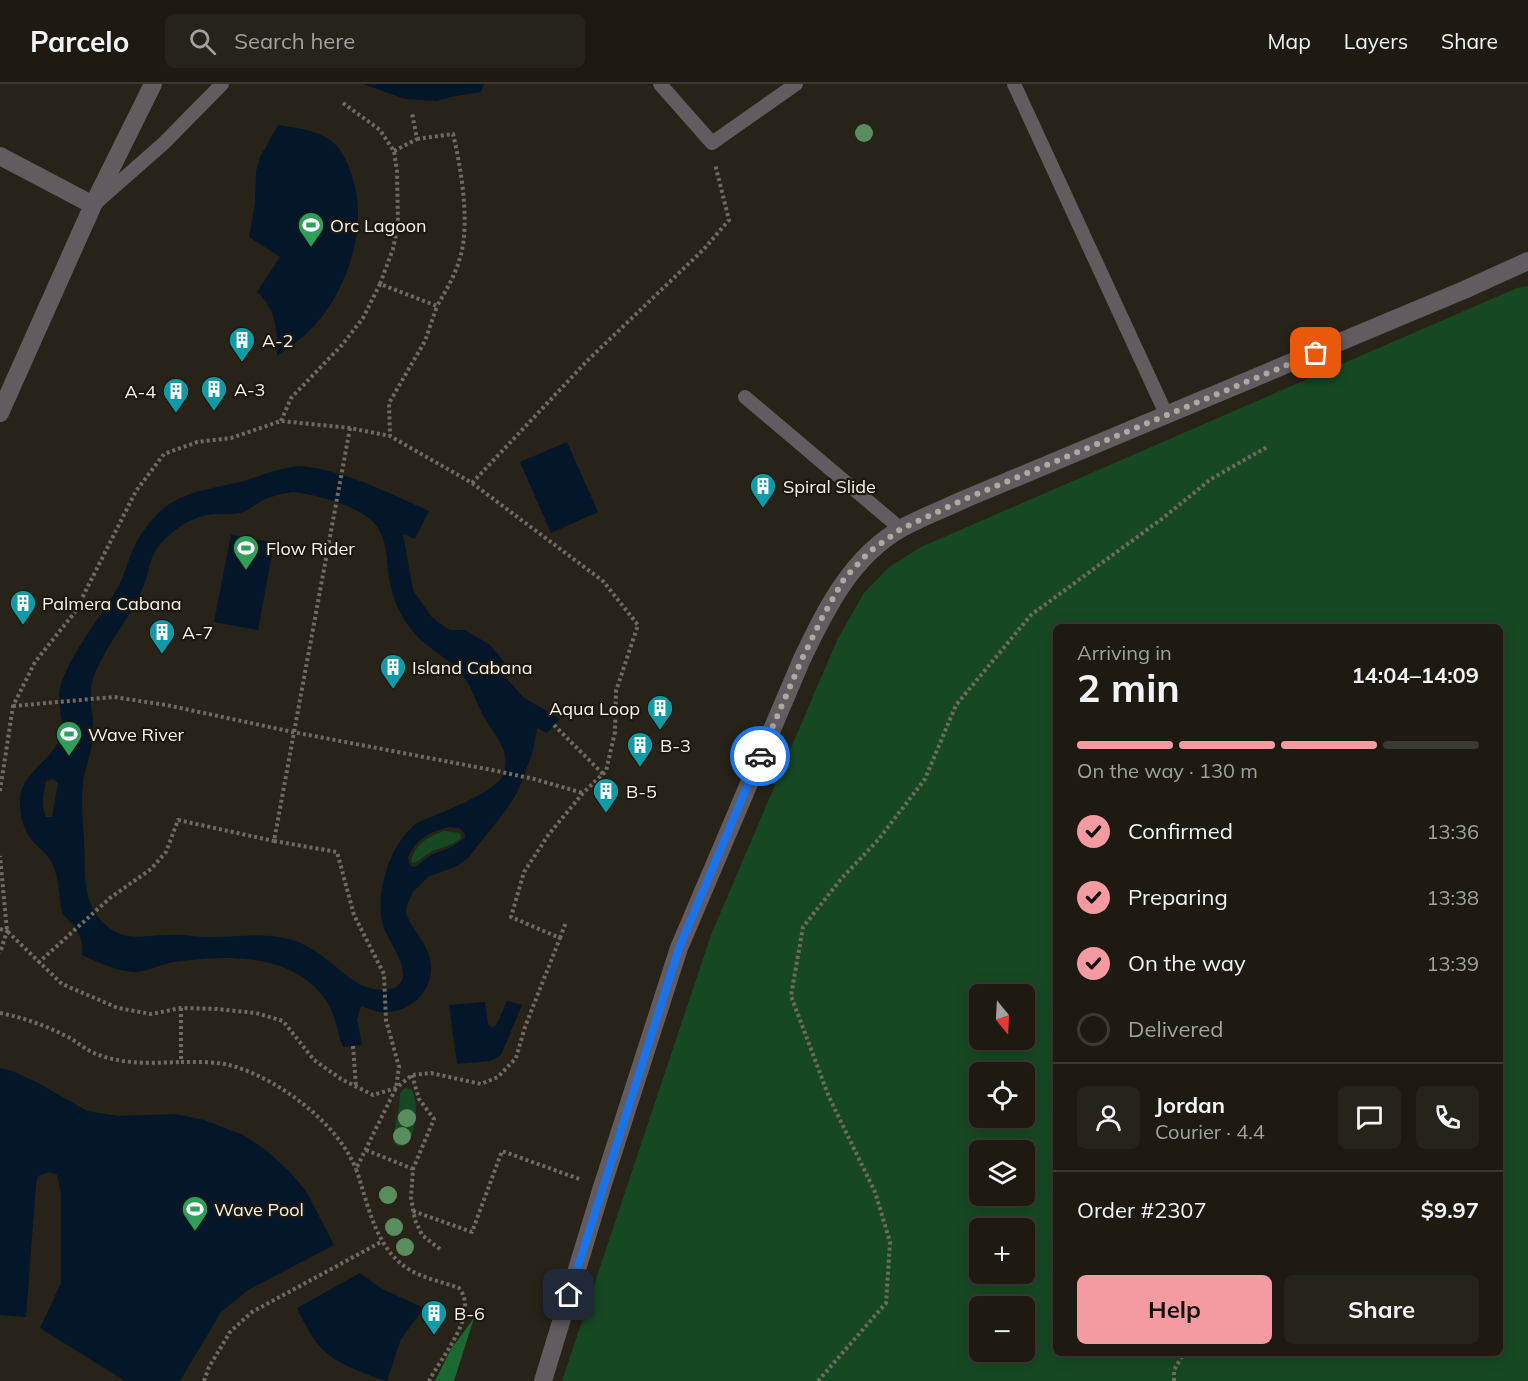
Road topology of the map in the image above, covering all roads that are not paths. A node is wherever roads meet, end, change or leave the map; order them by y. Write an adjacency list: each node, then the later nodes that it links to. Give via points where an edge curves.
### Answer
1 (153, 84): 7 (street)
2 (222, 84): 7 (lane, via 164,143)
3 (660, 84): 4 (lane, via 712,143)
4 (796, 84)
5 (1014, 84): 11 (lane)
6 (0, 156): 7 (street)
7 (93, 206): 10 (street)
8 (1528, 261): 11 (street)
9 (745, 397): 12 (lane)
10 (0, 413)
11 (1167, 416): 12 (street)
12 (901, 529): 13 (street, via 869,552 844,579 823,616 679,948)
13 (543, 1381)

